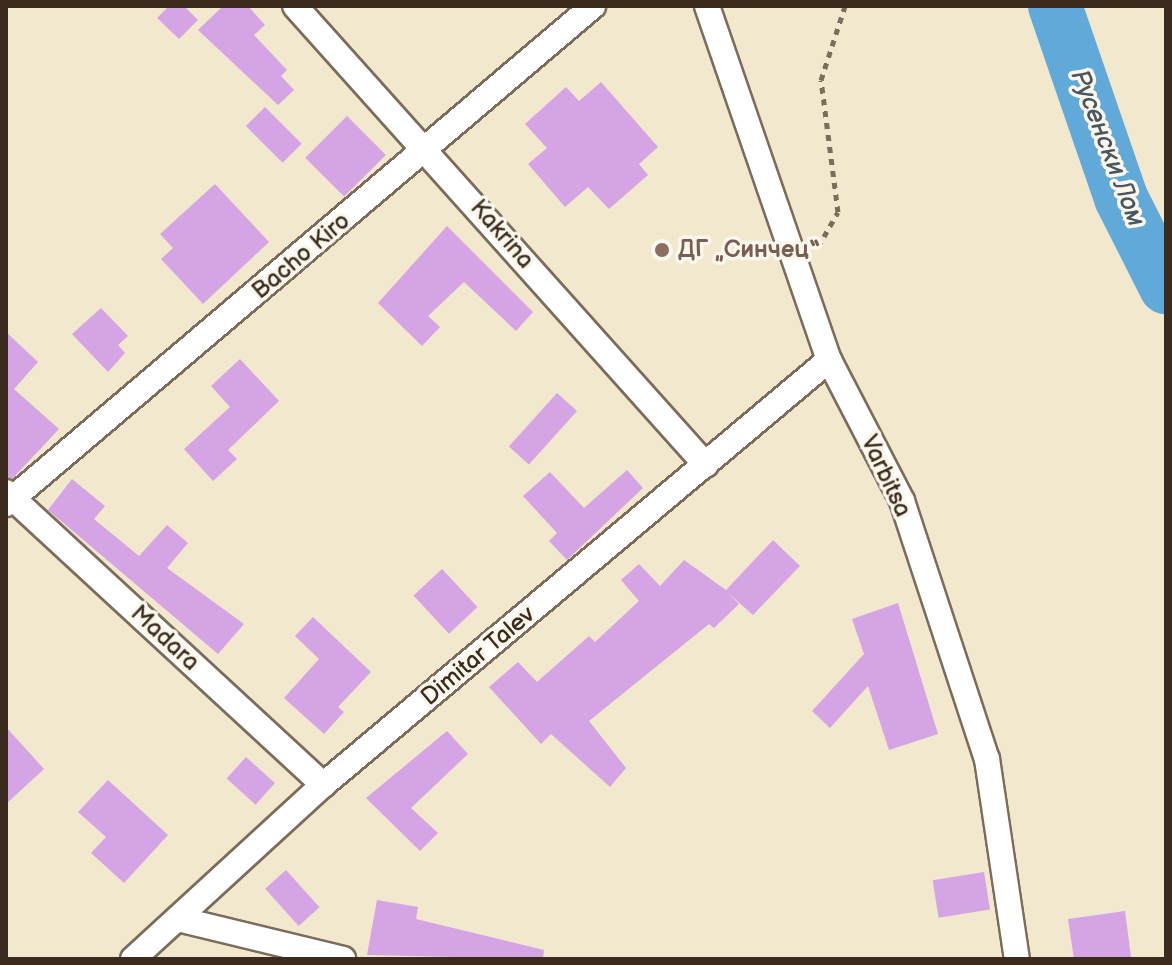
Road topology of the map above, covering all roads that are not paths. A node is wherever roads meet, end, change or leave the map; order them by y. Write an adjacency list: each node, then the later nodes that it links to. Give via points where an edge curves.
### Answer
1 (295, 6): 4 (street, Kakrina)
2 (593, 6): 4 (street, Bacho Kiro)
3 (707, 6): 5 (street, Varbitsa)
4 (428, 150): 6 (street, Kakrina); 7 (street, Bacho Kiro)
5 (829, 360): 6 (street, Dimitar Talev); 12 (street, Varbitsa, via 902,501 987,759)
6 (706, 465): 8 (street, Dimitar Talev)
7 (8, 498): 8 (street, Madara)
8 (323, 785): 9 (street, Dimitar Talev)
9 (178, 919): 10 (street, Dimitar Talev); 11 (street)
10 (133, 959)
11 (343, 959)
12 (1017, 959)

